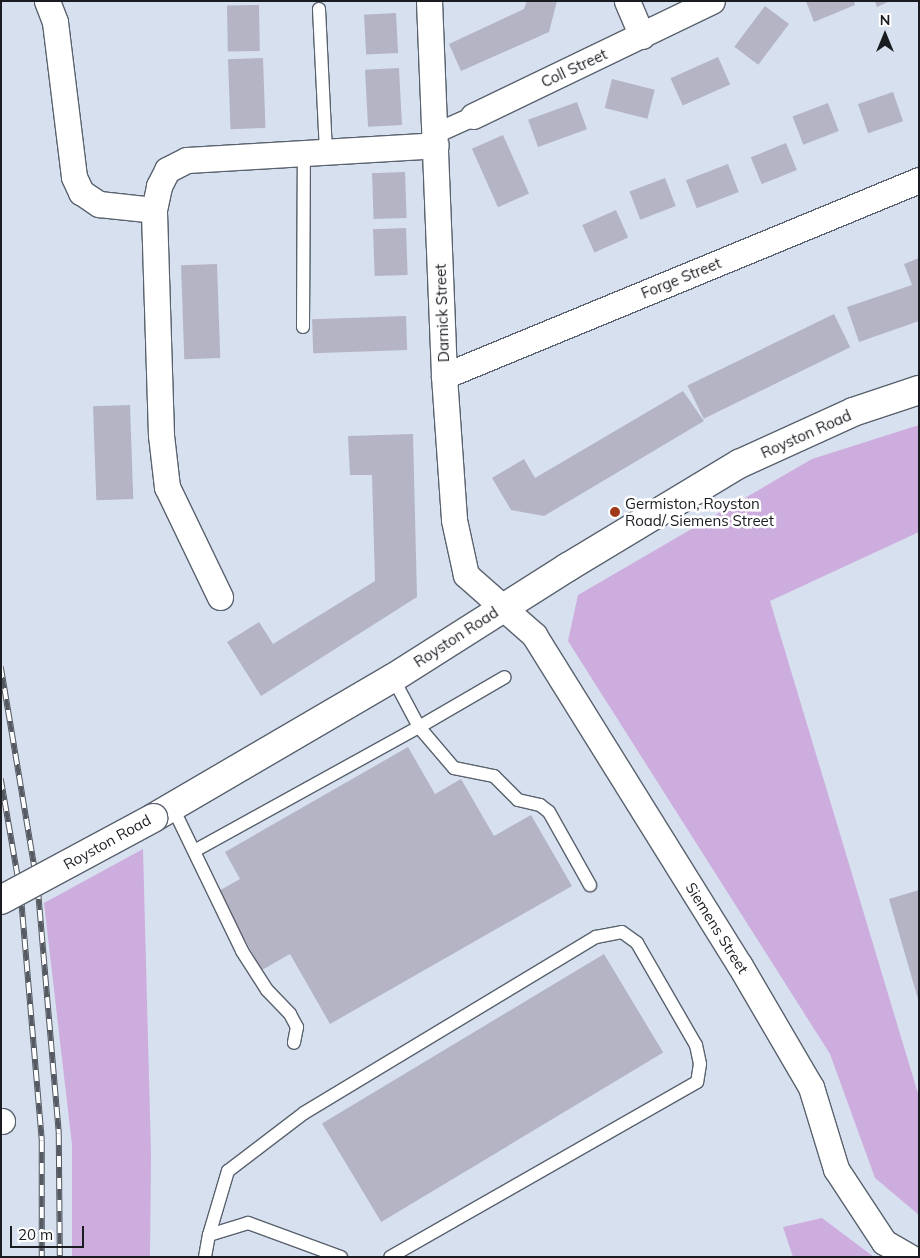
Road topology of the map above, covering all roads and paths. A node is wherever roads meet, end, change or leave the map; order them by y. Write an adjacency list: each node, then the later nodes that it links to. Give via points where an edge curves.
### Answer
1 (47, 1): 11 (street, via 55,22 74,177 81,192 99,204)
2 (429, 1): 8 (street, Darnick Street)
3 (627, 1): 6 (street)
4 (712, 1): 6 (street, Coll Street)
5 (319, 9): 9 (lane)
6 (642, 36): 7 (street, Coll Street)
7 (472, 116): 8 (street, Coll Street)
8 (436, 139): 9 (street); 13 (street, Darnick Street)
9 (315, 153): 11 (street, via 187,160 167,170); 12 (lane)
10 (919, 180): 13 (street, Forge Street)
11 (154, 210): 15 (street, via 161,435 167,487)
12 (303, 327)
13 (444, 376): 16 (street, Darnick Street, via 454,520 466,575)
14 (919, 390): 16 (street, Royston Road, via 854,412 739,464)
15 (220, 597)
16 (501, 608): 18 (street, Royston Road); 29 (street, Siemens Street, via 534,634 739,964 811,1088 836,1170 884,1242)
17 (504, 677): 19 (lane)
18 (393, 678): 19 (lane); 20 (street, Royston Road)
19 (419, 727): 21 (lane); 22 (lane, via 454,768 494,776 518,800 540,805 550,812)
20 (163, 812): 21 (lane); 23 (street, Royston Road, bridge)
21 (196, 850): 24 (lane, via 242,951 267,990 290,1014 297,1027)
22 (590, 885)
23 (1, 900)
24 (294, 1042)
25 (209, 1235): 26 (lane); 27 (lane, via 248,1223); 28 (lane, via 228,1171 304,1113 596,938 622,932 637,943 696,1045 700,1064 697,1082)
26 (205, 1257)
27 (341, 1257)
28 (390, 1257)
29 (910, 1257)

